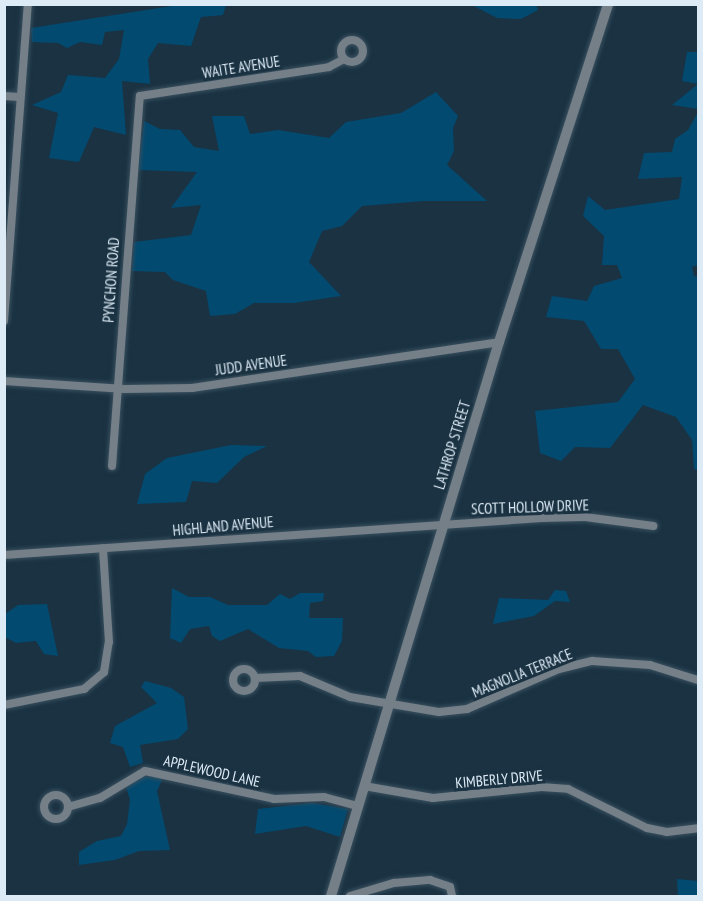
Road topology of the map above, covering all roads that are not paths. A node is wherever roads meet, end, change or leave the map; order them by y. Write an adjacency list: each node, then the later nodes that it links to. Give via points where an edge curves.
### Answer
1 (28, 4): 6 (street)
2 (608, 4): 8 (street, LATHROP STREET)
3 (344, 58): 5 (street, WAITE AVENUE, via 329,67)
4 (4, 96): 6 (street)
5 (140, 96): 10 (street, PYNCHON ROAD)
6 (19, 97): 7 (street)
7 (4, 321)
8 (499, 342): 10 (street, JUDD AVENUE, via 192,388); 12 (street, LATHROP STREET)
9 (4, 381): 10 (street, JUDD AVENUE)
10 (118, 389): 11 (street, PYNCHON ROAD)
11 (112, 466)
12 (443, 524): 13 (street, SCOTT HOLLOW DRIVE, via 565,517); 14 (street, HIGHLAND AVENUE); 18 (street, LATHROP STREET)
13 (653, 526)
14 (103, 548): 15 (street, HIGHLAND AVENUE); 19 (street, via 109,642 104,672 84,689)
15 (4, 555)
16 (255, 678): 18 (street, MAGNOLIA TERRACE, via 300,676 350,698)
17 (699, 680): 18 (street, MAGNOLIA TERRACE, via 624,661 592,661 559,669 467,709 439,712)
18 (390, 702): 20 (street, LATHROP STREET)
19 (4, 705)
20 (364, 786): 21 (street, LATHROP STREET); 23 (street, KIMBERLY DRIVE, via 433,798 568,789 647,828 667,832)
21 (358, 806): 22 (street, APPLEWOOD LANE, via 324,797 273,799 146,771 100,798); 24 (street, LATHROP STREET)
22 (68, 807)
23 (699, 828)
24 (332, 894): 25 (street)
25 (349, 897): 26 (street, via 394,883 436,880 450,887)
26 (452, 897)

